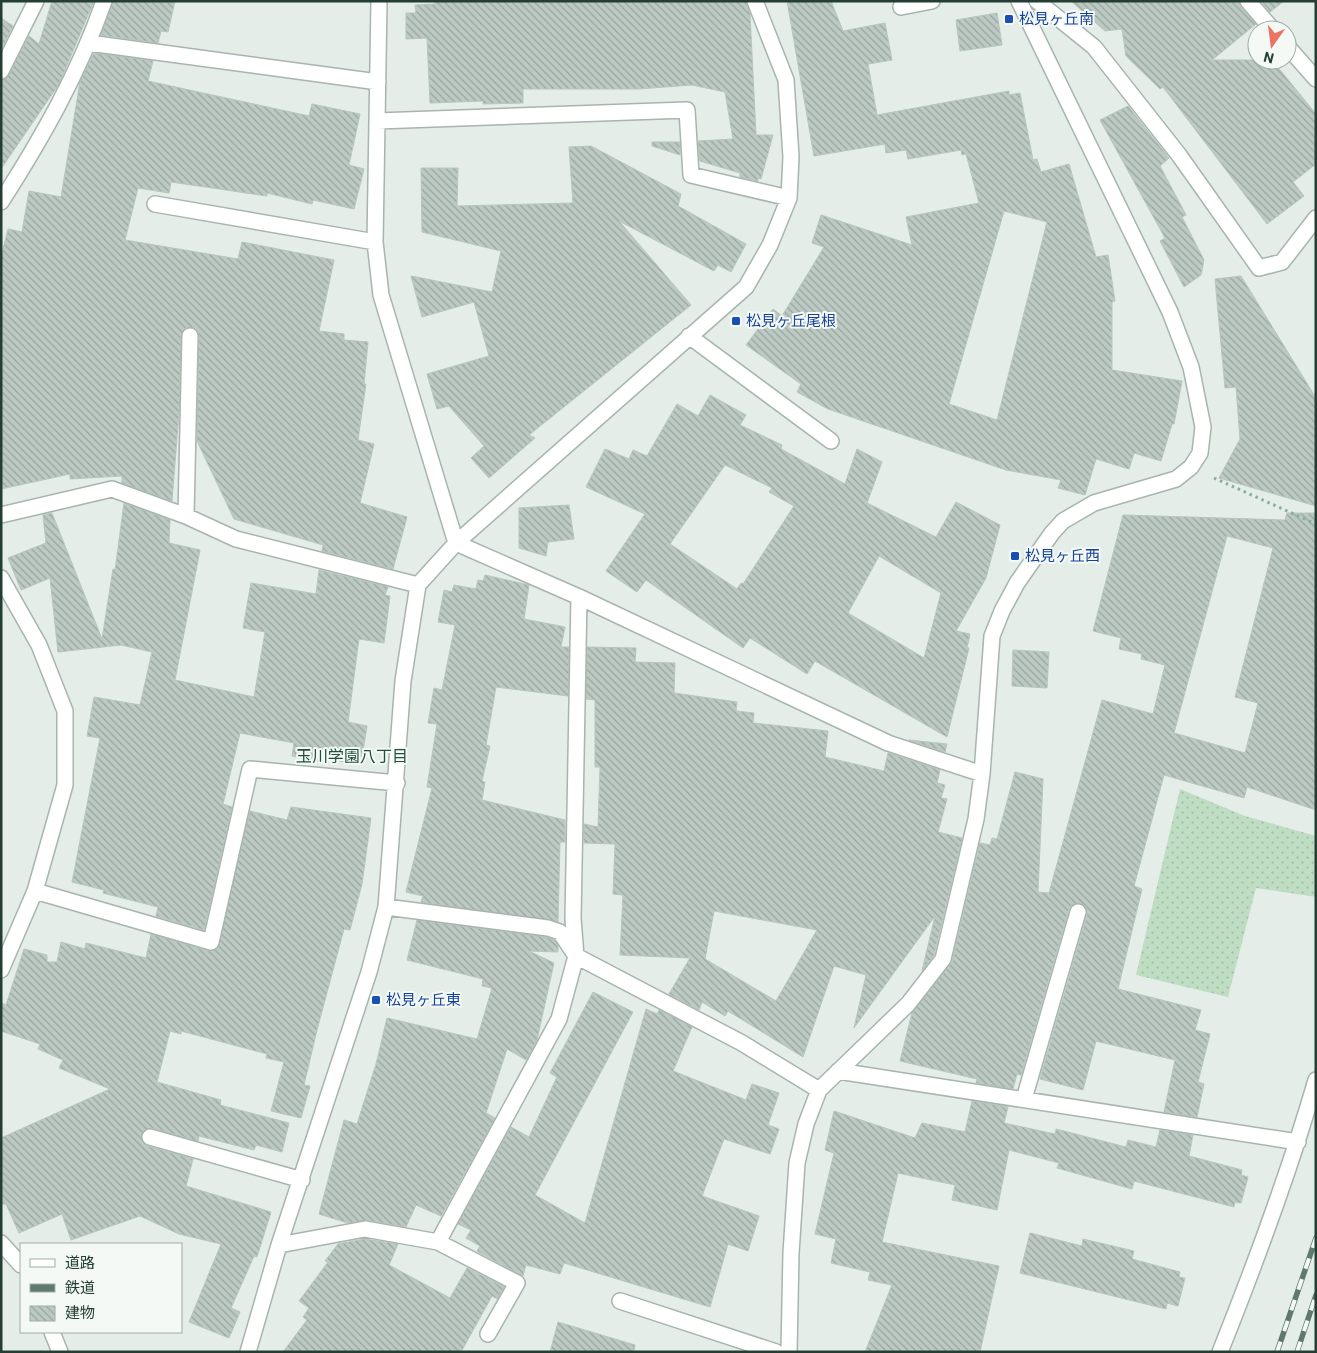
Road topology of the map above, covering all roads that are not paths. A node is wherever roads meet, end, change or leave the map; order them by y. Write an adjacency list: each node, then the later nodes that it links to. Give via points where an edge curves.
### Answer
1 (36, 1): 13 (street)
2 (104, 1): 11 (street)
3 (379, 1): 15 (street)
4 (755, 1): 17 (street, via 786,80 791,157)
5 (932, 1): 9 (street)
6 (1019, 1): 31 (street, via 1170,312 1191,367 1203,427 1200,453 1191,467 1176,479 1094,503 1062,521 1017,583 992,636)
7 (1037, 1): 20 (street, via 1094,47 1180,155 1259,268 1282,262)
8 (1248, 1): 10 (street)
9 (901, 7)
10 (1264, 20)
11 (89, 43): 15 (street); 18 (street, via 57,109)
12 (1297, 58): 14 (street)
13 (1, 71)
14 (1316, 80)
15 (378, 82): 16 (street)
16 (377, 121): 17 (street, via 687,110 691,176); 21 (street)
17 (789, 198): 23 (street, via 770,245 746,287)
18 (1, 202)
19 (155, 204): 21 (street)
20 (1316, 218)
21 (375, 242): 27 (street, via 381,295)
22 (190, 336): 26 (street)
23 (690, 336): 24 (street); 27 (street)
24 (831, 441)
25 (1, 515): 26 (street, via 112,489)
26 (186, 516): 29 (street, via 236,539)
27 (456, 543): 29 (street); 30 (street)
28 (1, 578): 33 (street, via 39,646 65,711 65,786)
29 (418, 585): 32 (street, via 403,681)
30 (579, 597): 31 (street, via 888,743); 36 (street, via 573,920)
31 (982, 774): 38 (street, via 969,852 943,959 908,1004)
32 (396, 783): 33 (street, via 250,769 211,942); 34 (street)
33 (35, 891): 37 (street)
34 (386, 906): 36 (street, via 548,928 560,932); 44 (street, via 369,972)
35 (1078, 912): 41 (street)
36 (576, 956): 40 (street, via 742,1043); 45 (street, via 559,1018)
37 (1, 970)
38 (838, 1071): 40 (street); 41 (street)
39 (1316, 1080): 43 (street)
40 (819, 1090): 55 (street, via 806,1124 797,1163)
41 (1024, 1099): 43 (street)
42 (150, 1137): 44 (street)
43 (1298, 1142): 56 (street, via 1264,1243)
44 (302, 1180): 47 (street)
45 (438, 1242): 47 (street, via 365,1230); 51 (street, via 517,1283)
46 (1, 1243): 48 (street)
47 (279, 1245): 53 (street)
48 (20, 1264)
49 (620, 1301): 54 (street)
50 (52, 1333): 52 (street)
51 (488, 1334)
52 (60, 1352)
53 (248, 1352)
54 (776, 1352)
55 (789, 1352)
56 (1220, 1352)

